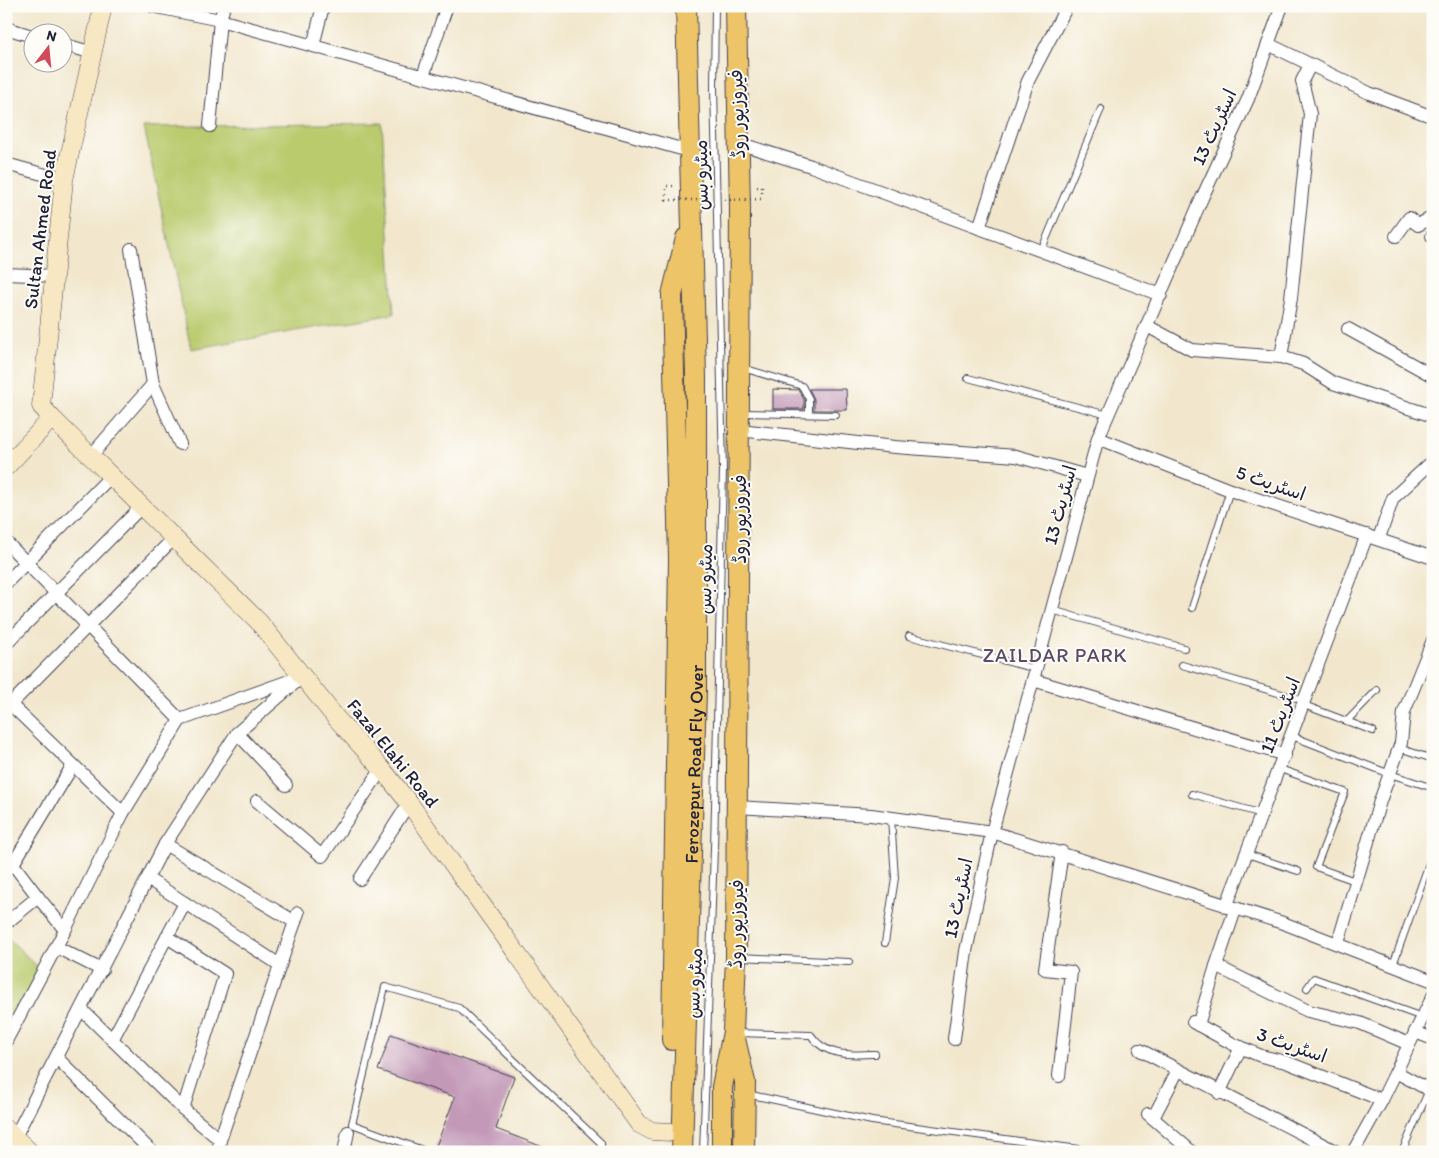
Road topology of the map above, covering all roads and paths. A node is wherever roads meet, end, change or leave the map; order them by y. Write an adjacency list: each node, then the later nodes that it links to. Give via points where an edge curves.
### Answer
1 (103, 6): 17 (street, Sultan Ahmed Road)
2 (152, 6): 11 (street)
3 (224, 6): 11 (street)
4 (323, 6): 15 (street)
5 (446, 6): 19 (street)
6 (686, 6): 24 (main road)
7 (715, 6): 164 (lane, میٹرو بس, bridge, via 723,470 714,867)
8 (736, 6): 23 (main road, فیروزپور روڈ)
9 (1067, 6): 33 (street, via 1028,81)
10 (1282, 6): 14 (street, اسٹریٹ 13)
11 (220, 20): 15 (street); 22 (street)
12 (6, 28): 13 (street)
13 (22, 33)
14 (1268, 44): 18 (street); 39 (street, اسٹریٹ 13, via 1248,99)
15 (313, 46): 19 (street)
16 (72, 47): 17 (street)
17 (93, 53): 26 (street, Sultan Ahmed Road)
18 (1310, 65): 21 (street, via 1369,93); 42 (street, via 1302,81 1310,114 1291,298)
19 (423, 76): 24 (street)
20 (1101, 109): 36 (lane)
21 (1433, 117)
22 (210, 126)
23 (738, 143): 33 (street, via 811,166); 43 (main road, فیروزپور روڈ)
24 (692, 152): 31 (main road)
25 (6, 164): 26 (street)
26 (64, 180): 38 (street, Sultan Ahmed Road)
27 (666, 186): 29 (path)
28 (762, 187): 30 (path)
29 (666, 200)
30 (762, 200)
31 (693, 212): 155 (main road, via 672,295 679,559); 163 (main road, Ferozepur Road Fly Over, via 696,691)
32 (1433, 217): 34 (street, via 1418,225 1409,218)
33 (979, 228): 36 (street)
34 (1396, 236)
35 (131, 249): 46 (street)
36 (1041, 251): 39 (street)
37 (6, 274): 38 (street)
38 (54, 276): 51 (street, Sultan Ahmed Road, via 41,406)
39 (1161, 295): 40 (street, اسٹریٹ 13)
40 (1147, 326): 42 (street, via 1192,350); 49 (street, اسٹریٹ 13)
41 (1348, 329): 44 (street)
42 (1281, 357): 50 (street, via 1303,364 1333,383)
43 (739, 367): 47 (lane, via 802,386 809,399); 52 (main road, فیروزپور روڈ)
44 (1432, 373)
45 (968, 378): 49 (lane)
46 (153, 384): 54 (street); 55 (street)
47 (809, 414): 48 (lane); 52 (lane)
48 (836, 415)
49 (1108, 415): 53 (street, اسٹریٹ 13)
50 (1433, 416)
51 (52, 418): 55 (street, Fazal Elahi Road); 57 (street)
52 (739, 422): 59 (street, via 895,447 1016,456); 99 (main road, فیروزپور روڈ)
53 (1098, 438): 59 (street, اسٹریٹ 13); 60 (street, اسٹریٹ 5)
54 (180, 444)
55 (91, 456): 58 (street, Fazal Elahi Road)
56 (1433, 461): 62 (street, اسٹریٹ 11, via 1392,498)
57 (8, 462)
58 (111, 476): 61 (street, Fazal Elahi Road); 66 (street)
59 (1087, 476): 70 (street, اسٹریٹ 13)
60 (1230, 490): 62 (street, اسٹریٹ 5); 69 (lane)
61 (142, 506): 63 (street, Fazal Elahi Road); 68 (street)
62 (1373, 537): 65 (street, اسٹریٹ 5); 80 (street, اسٹریٹ 11)
63 (174, 538): 71 (street); 78 (street, Fazal Elahi Road, via 259,622)
64 (6, 542): 66 (street)
65 (1433, 558)
66 (26, 563): 67 (street); 68 (street)
67 (6, 583)
68 (56, 594): 71 (street); 74 (street)
69 (1192, 608)
70 (1052, 610): 75 (lane); 77 (street, اسٹریٹ 13)
71 (88, 626): 81 (street); 82 (street)
72 (909, 636): 77 (lane)
73 (1433, 640): 87 (street, via 1404,712)
74 (6, 644)
75 (1184, 648)
76 (1182, 665): 80 (lane)
77 (1034, 674): 88 (street); 103 (street, اسٹریٹ 13)
78 (303, 676): 82 (street); 85 (street); 91 (street, Fazal Elahi Road)
79 (1377, 690): 83 (lane)
80 (1305, 703): 83 (lane); 86 (street, اسٹریٹ 11)
81 (8, 704): 90 (street)
82 (180, 720): 100 (street)
83 (1347, 721): 84 (lane)
84 (1373, 731)
85 (237, 733): 94 (street); 104 (street)
86 (1292, 736): 88 (street, اسٹریٹ 11); 93 (lane)
87 (1399, 748): 89 (lane); 93 (street)
88 (1285, 755): 92 (street, اسٹریٹ 11)
89 (1433, 759)
90 (73, 765): 100 (street); 108 (street)
91 (382, 769): 97 (street, via 322,856); 98 (street, Fazal Elahi Road)
92 (1280, 769): 101 (street, اسٹریٹ 11); 112 (lane, via 1345,792 1316,867)
93 (1390, 774): 95 (lane); 112 (street)
94 (286, 785)
95 (1433, 788)
96 (1192, 794): 101 (lane)
97 (257, 801)
98 (409, 803): 111 (street); 155 (street, Fazal Elahi Road, via 639,1124)
99 (737, 807): 102 (street); 122 (main road, فیروزپور روڈ)
100 (123, 814): 117 (street)
101 (1262, 814): 107 (street, اسٹریٹ 11)
102 (891, 818): 103 (street); 119 (lane, via 894,878)
103 (992, 832): 105 (street); 136 (street, اسٹریٹ 13, via 966,951)
104 (165, 844): 110 (street); 124 (street, via 296,917)
105 (1062, 852): 115 (street); 147 (street, via 1045,969 1071,972)
106 (1433, 852): 125 (lane)
107 (1247, 854): 109 (lane); 115 (street, اسٹریٹ 11)
108 (10, 867): 113 (street)
109 (1298, 871)
110 (148, 879): 114 (street); 127 (street)
111 (360, 879)
112 (1358, 882): 120 (street)
113 (38, 897): 116 (street); 117 (street)
114 (185, 903): 118 (street); 124 (street)
115 (1231, 908): 120 (street); 126 (street, اسٹریٹ 11)
116 (6, 923)
117 (65, 930): 121 (street)
118 (166, 937): 138 (street); 152 (street, via 225,974)
119 (885, 943)
120 (1338, 943): 125 (street)
121 (56, 947): 127 (street); 139 (street)
122 (736, 957): 123 (lane); 134 (main road, فیروزپور روڈ)
123 (849, 962)
124 (280, 965): 156 (street)
125 (1393, 965): 128 (street)
126 (1216, 966): 133 (street, اسٹریٹ 11); 140 (street, via 1308,1011 1360,1023)
127 (102, 970): 131 (street)
128 (1433, 981)
129 (1307, 988): 132 (lane, via 1314,978)
130 (1433, 996): 132 (street)
131 (82, 1010): 138 (street); 144 (street)
132 (1422, 1017): 135 (street)
133 (1195, 1023): 141 (street, اسٹریٹ 3)
134 (733, 1032): 143 (lane, via 811,1035 824,1049 840,1054); 150 (main road, فیروزپور روڈ); 165 (main road, فیروزپور روڈ, via 722,1088)
135 (1415, 1032): 137 (street); 140 (street)
136 (954, 1039)
137 (1433, 1039)
138 (112, 1040): 152 (street)
139 (6, 1041)
140 (1409, 1044): 146 (street)
141 (1241, 1047): 149 (street); 151 (street, اسٹریٹ 3)
142 (1140, 1050): 145 (street)
143 (875, 1054)
144 (56, 1058): 154 (street); 159 (street)
145 (1178, 1070): 149 (street); 167 (street, via 1150,1116)
146 (1396, 1072): 148 (street); 151 (street)
147 (1059, 1076)
148 (1431, 1091): 170 (lane)
149 (1220, 1093): 168 (street)
150 (746, 1094): 157 (lane, via 872,1121); 166 (main road, فیروزپور روڈ)
151 (1382, 1100): 169 (street)
152 (183, 1109): 156 (street)
153 (348, 1132): 160 (street)
154 (11, 1133): 158 (street)
155 (671, 1142)
156 (219, 1146)
157 (1079, 1149)
158 (30, 1152)
159 (152, 1152)
160 (344, 1152)
161 (428, 1152): 162 (lane, via 352,1124 385,987 458,1008 601,1143)
162 (601, 1152)
163 (682, 1152)
164 (703, 1152)
165 (722, 1152)
166 (744, 1152)
167 (1192, 1152)
168 (1337, 1152)
169 (1353, 1152)
170 (1402, 1152)

